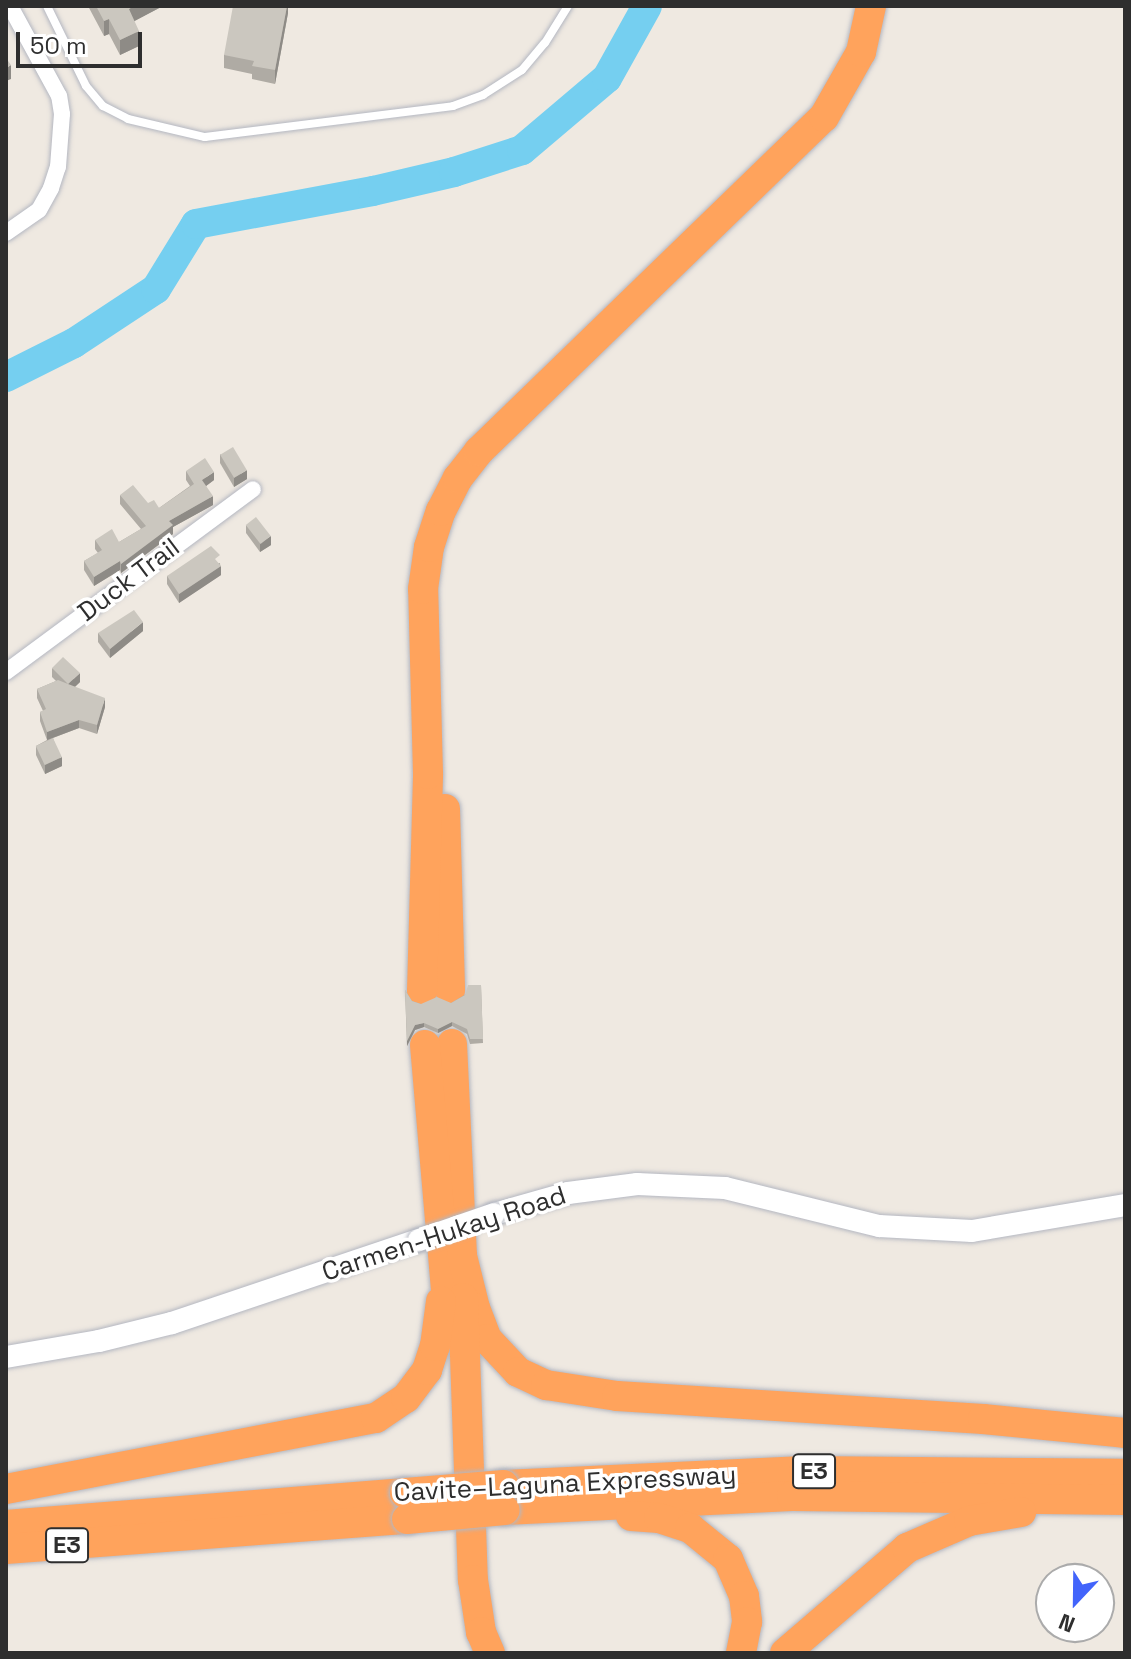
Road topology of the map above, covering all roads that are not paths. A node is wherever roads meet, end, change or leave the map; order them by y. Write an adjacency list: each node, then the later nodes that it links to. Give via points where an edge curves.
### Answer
1 (10, 6): 6 (street, via 59,96 62,114 51,188 39,210)
2 (47, 6): 3 (lane, via 86,86 103,106 128,119 205,137 453,106 483,95 522,70)
3 (568, 6)
4 (871, 6): 5 (highway, via 856,63 824,117 479,451 441,511 423,589 436,991 441,566 459,508 495,458 822,145 865,81)
5 (886, 6)
6 (6, 233)
7 (253, 489): 8 (street, Duck Trail)
8 (6, 672)
9 (439, 1045): 11 (highway)
10 (1125, 1205): 12 (street, Carmen-Hukay Road, bridge, via 972,1231 879,1226 725,1188 637,1184 568,1193 172,1323)
11 (453, 1257): 13 (highway, via 487,1339 518,1372 546,1385 617,1396); 15 (highway, via 432,1358 414,1390 387,1413 355,1425); 21 (highway, via 456,1576); 22 (highway, via 475,1607)
12 (6, 1357)
13 (1125, 1433)
14 (1125, 1474): 16 (highway, Cavite–Laguna Expressway / E3, via 804,1471)
15 (6, 1489)
16 (504, 1497): 17 (highway, Cavite–Laguna Expressway / E3); 18 (highway, Cavite–Laguna Expressway / E3, bridge); 23 (highway, via 659,1518 704,1536 728,1559 744,1596 747,1622)
17 (1125, 1501): 24 (highway, via 989,1516 926,1537 886,1563)
18 (406, 1506): 19 (highway, Cavite–Laguna Expressway / E3); 20 (highway, Cavite–Laguna Expressway / E3)
19 (6, 1525)
20 (6, 1549)
21 (471, 1653)
22 (490, 1653)
23 (741, 1653)
24 (785, 1653)

